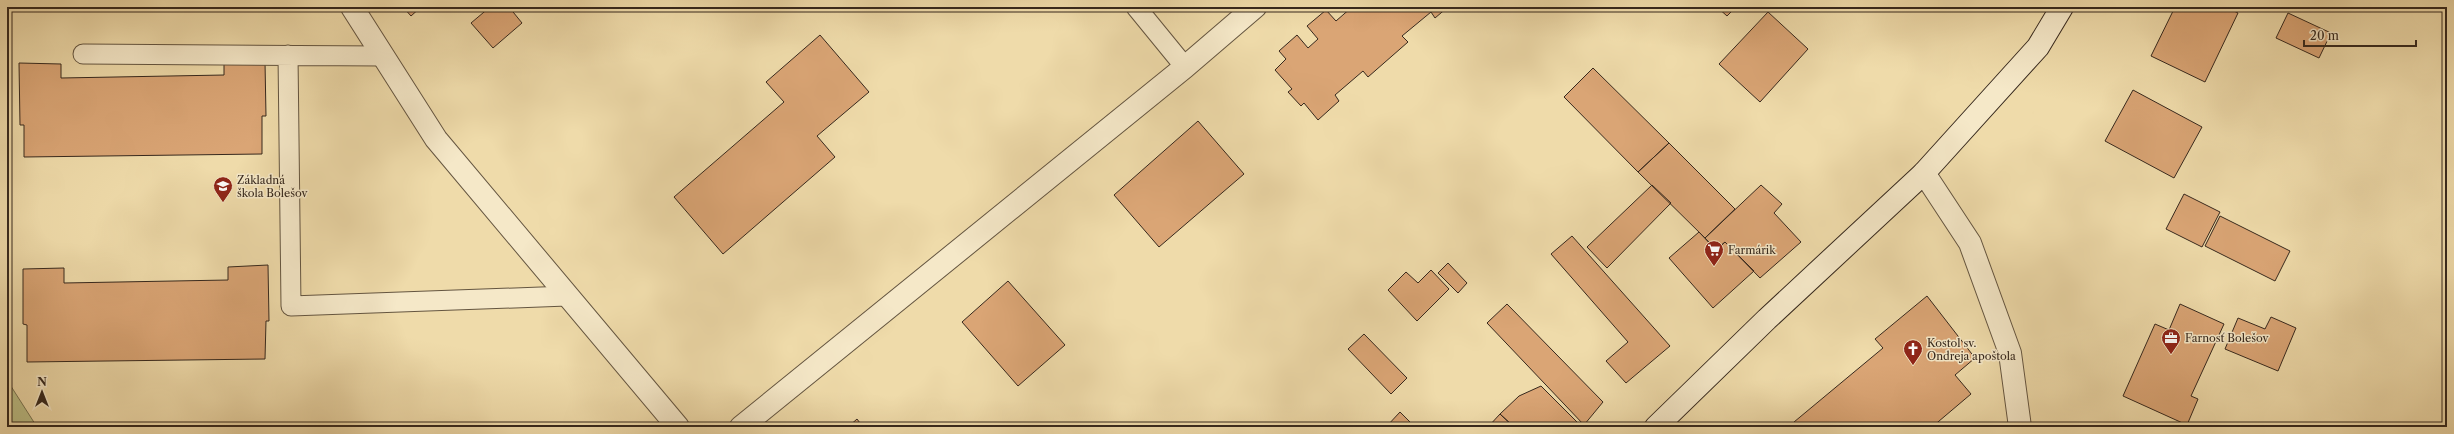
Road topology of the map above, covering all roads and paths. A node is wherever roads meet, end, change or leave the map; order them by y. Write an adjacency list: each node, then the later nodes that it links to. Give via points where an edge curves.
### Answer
1 (352, 7): 7 (street)
2 (1136, 7): 8 (lane)
3 (1255, 7): 8 (street)
4 (2062, 7): 9 (street, via 2038,48)
5 (83, 54): 6 (lane)
6 (288, 55): 7 (lane); 10 (lane, via 291,306)
7 (383, 56): 10 (street, via 436,139)
8 (1186, 67): 12 (street)
9 (1924, 173): 13 (street, via 1767,319); 14 (street, via 1970,243 2010,353)
10 (568, 296): 11 (street)
11 (678, 427)
12 (741, 427)
13 (1656, 427)
14 (2020, 427)

